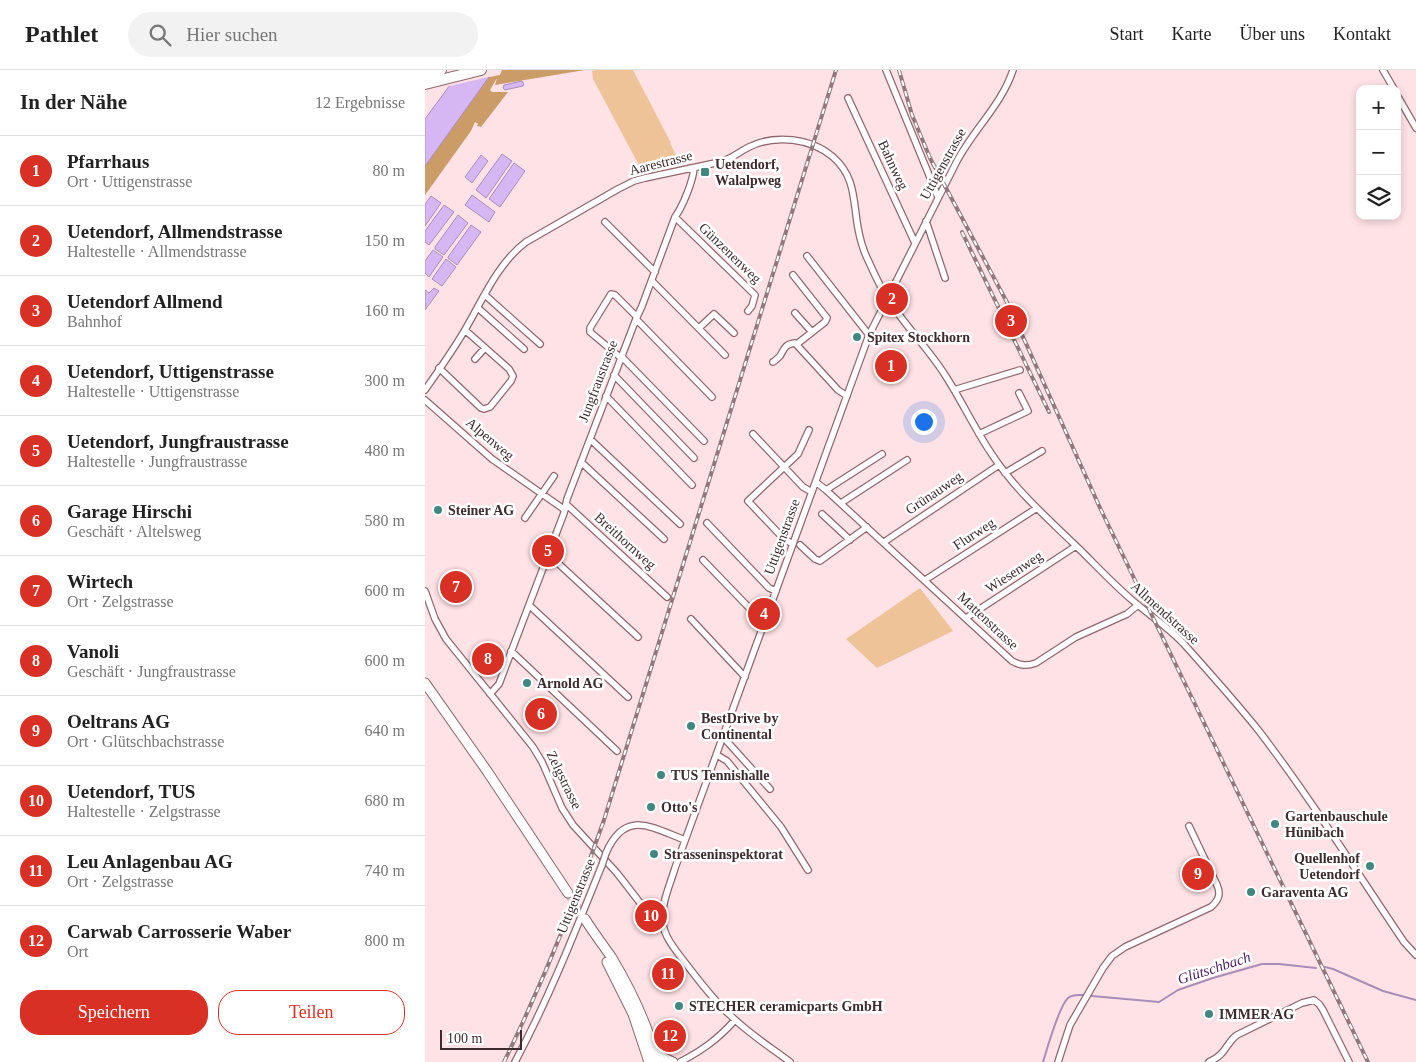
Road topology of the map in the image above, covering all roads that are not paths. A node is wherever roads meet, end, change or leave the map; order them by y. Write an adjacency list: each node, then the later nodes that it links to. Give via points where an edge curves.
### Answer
1 (439, 70): 6 (highway)
2 (481, 70): 6 (highway)
3 (886, 70): 12 (street)
4 (1013, 70): 12 (street, Uttigenstrasse, via 999,98 960,154)
5 (1383, 70): 7 (street)
6 (426, 84)
7 (1392, 85)
8 (848, 98): 16 (street, Bahnweg)
9 (1401, 102): 10 (street)
10 (1416, 128)
11 (694, 168): 13 (street, Jungfraustrasse); 22 (street, Aarestrasse, via 624,185 526,242 505,263); 23 (street, Aarestrasse, via 726,161 753,145 775,140 791,139 831,154 851,181 862,247)
12 (938, 197): 15 (street, Uttigenstrasse)
13 (675, 217): 18 (street, Jungfraustrasse); 25 (street, Günzenenweg, via 755,295)
14 (605, 222): 18 (street)
15 (926, 222): 16 (street, Uttigenstrasse); 20 (street)
16 (915, 243): 23 (street, Uttigenstrasse)
17 (807, 256): 32 (street)
18 (655, 272): 21 (street, Jungfraustrasse)
19 (793, 276): 30 (street, via 827,318)
20 (945, 278)
21 (652, 281): 27 (street, Jungfraustrasse); 28 (street)
22 (485, 295): 24 (street, Aarestrasse); 33 (street)
23 (887, 298): 32 (street, Uttigenstrasse); 45 (street, Allmendstrasse)
24 (477, 308): 29 (street, Aarestrasse); 36 (street)
25 (747, 311)
26 (795, 313): 30 (street)
27 (636, 318): 38 (street, Jungfraustrasse); 38 (street, via 611,294 590,328 590,332); 49 (street)
28 (699, 328): 31 (street, via 714,314); 37 (street)
29 (465, 330): 35 (street); 41 (street, Aarestrasse)
30 (812, 332): 34 (street)
31 (734, 333)
32 (869, 335): 48 (street, Uttigenstrasse)
33 (540, 344)
34 (797, 344): 40 (street, via 790,344); 48 (street)
35 (485, 348): 39 (street); 41 (street, via 509,368 513,376 487,409 481,408)
36 (524, 348)
37 (725, 355)
38 (621, 357): 43 (street, Jungfraustrasse); 55 (street)
39 (475, 359)
40 (773, 362)
41 (439, 368): 44 (street, Aarestrasse)
42 (1020, 370): 45 (street)
43 (614, 375): 47 (street, Jungfraustrasse); 58 (street)
44 (425, 390)
45 (954, 390): 53 (street, Allmendstrasse)
46 (1019, 393): 53 (street, via 1028,412)
47 (606, 396): 54 (street, Jungfraustrasse); 66 (street)
48 (847, 396): 65 (street, Uttigenstrasse)
49 (712, 397)
50 (425, 400): 69 (street, Alpenweg, via 487,456)
51 (809, 430): 62 (street, via 800,452)
52 (753, 434): 62 (street)
53 (979, 434): 61 (street, Allmendstrasse)
54 (590, 439): 60 (street, Jungfraustrasse); 76 (street)
55 (703, 441)
56 (1042, 451): 63 (street)
57 (882, 454): 67 (street)
58 (694, 458)
59 (907, 460): 70 (street)
60 (581, 462): 71 (street, Jungfraustrasse); 78 (street)
61 (999, 465): 63 (street, Allmendstrasse); 80 (street, Grünauweg)
62 (785, 467): 68 (street); 81 (street, via 748,501 785,539)
63 (1005, 474): 72 (street, Allmendstrasse)
64 (554, 476): 69 (street)
65 (816, 482): 67 (street, Mattenstrasse); 68 (street, Uttigenstrasse)
66 (692, 485)
67 (827, 490): 70 (street, Mattenstrasse)
68 (812, 492): 81 (street, Uttigenstrasse)
69 (541, 493): 71 (street, Alpenweg); 74 (street)
70 (841, 503): 77 (street, Mattenstrasse)
71 (565, 507): 83 (street, Jungfraustrasse); 88 (street, Breithornweg)
72 (1037, 508): 82 (street, Allmendstrasse); 85 (street, Flurweg)
73 (822, 514): 79 (street)
74 (525, 518)
75 (707, 523): 87 (street, via 769,588)
76 (679, 524)
77 (867, 527): 79 (street); 80 (street, Mattenstrasse)
78 (664, 539)
79 (850, 540): 81 (street, via 820,561)
80 (884, 542): 85 (street, Mattenstrasse)
81 (797, 544): 87 (street, Uttigenstrasse)
82 (1076, 546): 90 (street, Allmendstrasse); 91 (street, Wiesenweg)
83 (548, 554): 89 (street, Jungfraustrasse); 94 (street)
84 (703, 560): 93 (street)
85 (925, 580): 91 (street, Mattenstrasse)
86 (425, 591): 98 (street, Zelgstrasse, via 446,639)
87 (776, 591): 93 (street, Uttigenstrasse)
88 (667, 597)
89 (529, 605): 95 (street, Jungfraustrasse); 99 (street)
90 (1138, 606): 91 (street, Mattenstrasse, via 1076,637 1030,665 1013,661); 111 (street, Allmendstrasse, via 1172,632 1247,716)
91 (966, 618)
92 (691, 619): 96 (street)
93 (765, 622): 96 (street, Uttigenstrasse)
94 (639, 637)
95 (511, 651): 98 (street, Jungfraustrasse, via 499,684); 101 (street)
96 (745, 677): 100 (street, Uttigenstrasse)
97 (425, 683): 107 (main road)
98 (490, 694): 108 (street, Zelgstrasse, via 539,754 562,808 573,825 641,904)
99 (628, 697)
100 (723, 737): 102 (street, Uttigenstrasse); 103 (street)
101 (617, 751)
102 (717, 755): 105 (street, Uttigenstrasse); 106 (street, via 727,762 777,821)
103 (769, 789)
104 (1189, 826): 121 (street, via 1217,885 1216,902 1112,956 1073,1020)
105 (685, 840): 108 (street); 115 (street, Uttigenstrasse, bridge, via 640,825 620,831 606,853 551,990)
106 (808, 870)
107 (568, 893)
108 (663, 915): 112 (street, via 664,930 672,944 712,997)
109 (585, 919): 110 (main road)
110 (595, 934): 113 (main road, via 631,992); 116 (main road, via 632,1013)
111 (1416, 955)
112 (735, 1020): 119 (street, via 715,1040); 120 (street)
113 (654, 1049): 117 (main road); 118 (main road)
114 (1346, 1061): 122 (street, via 1323,1010 1311,1000 1237,1035 1221,1055)
115 (515, 1062)
116 (649, 1062)
117 (657, 1062)
118 (673, 1062)
119 (680, 1062)
120 (790, 1062)
121 (1058, 1062)
122 (1209, 1062)

